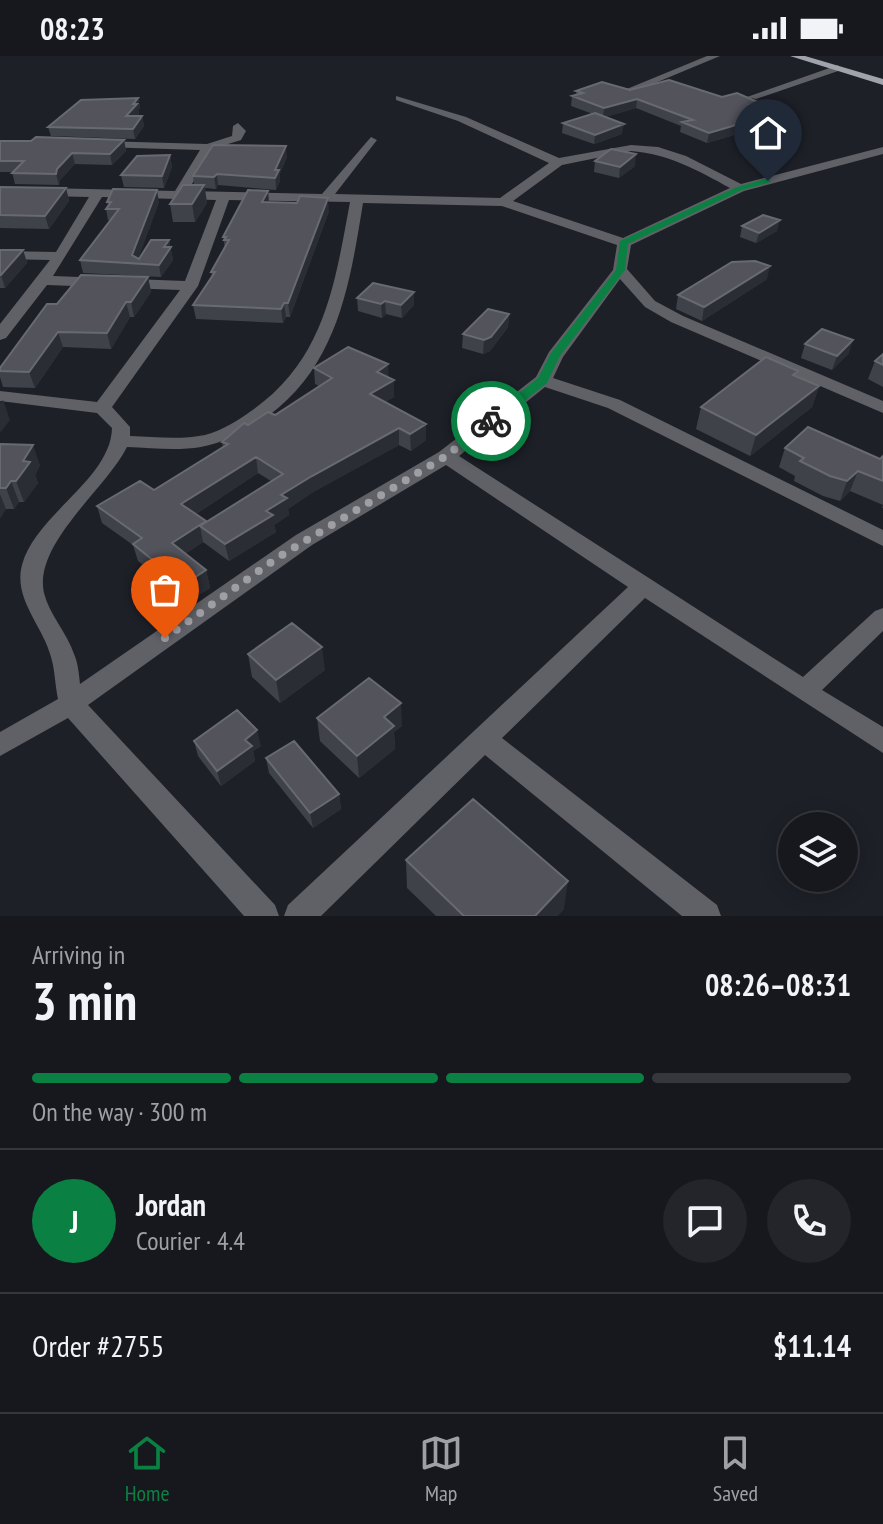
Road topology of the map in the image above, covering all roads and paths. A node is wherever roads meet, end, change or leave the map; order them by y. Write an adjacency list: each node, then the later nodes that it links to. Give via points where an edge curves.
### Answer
1 (715, 56): 5 (street)
2 (795, 56): 3 (main road)
3 (838, 68): 4 (main road); 6 (street)
4 (883, 82)
5 (627, 91)
6 (752, 97)
7 (400, 98): 13 (street)
8 (238, 126): 11 (street, via 237,138)
9 (371, 140): 19 (street)
10 (87, 144): 11 (street)
11 (208, 147): 17 (street)
12 (883, 150): 14 (street)
13 (558, 162): 14 (street, via 631,148 658,150); 21 (street)
14 (740, 188): 22 (street)
15 (0, 191): 16 (street)
16 (97, 194): 17 (street); 24 (street)
17 (179, 195): 18 (street)
18 (224, 196): 19 (street); 27 (street)
19 (326, 197): 20 (street)
20 (357, 198): 21 (street); 33 (street, via 343,279 326,335 300,380 268,410 212,439)
21 (503, 202): 22 (street)
22 (624, 243): 25 (street)
23 (0, 255): 24 (street)
24 (61, 256): 26 (street)
25 (620, 270): 29 (street); 32 (street, via 650,304 677,319)
26 (43, 280): 27 (street); 28 (street)
27 (191, 286): 31 (street)
28 (2, 330)
29 (543, 380): 34 (street); 35 (street, via 614,404)
30 (0, 396): 31 (street)
31 (102, 408): 33 (street, via 121,427)
32 (883, 408)
33 (121, 441): 39 (street, via 33,565 33,593 63,655)
34 (446, 456): 36 (street); 39 (street, via 277,558)
35 (883, 539)
36 (644, 585): 38 (street); 40 (street)
37 (883, 617): 38 (street)
38 (805, 691): 41 (street)
39 (71, 704): 42 (street); 44 (street)
40 (484, 739): 43 (street); 45 (street)
41 (883, 742)
42 (0, 745)
43 (700, 914)
44 (264, 916)
45 (299, 916)

